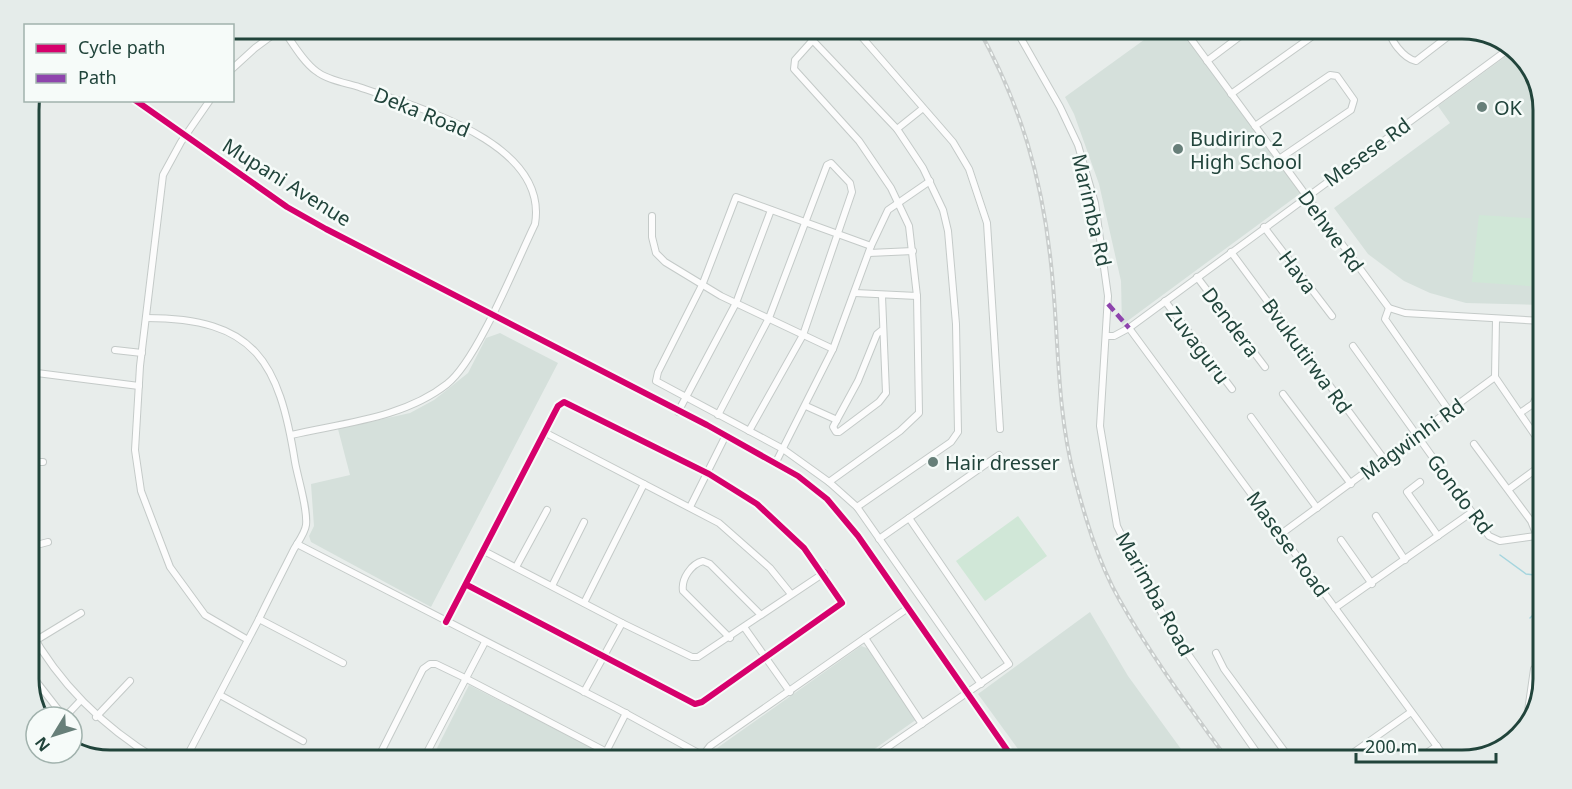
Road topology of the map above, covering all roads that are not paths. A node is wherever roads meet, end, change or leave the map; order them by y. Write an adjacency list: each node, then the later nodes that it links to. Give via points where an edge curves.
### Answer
1 (267, 39): 13 (street, Deka Road)
2 (291, 39): 41 (street, Deka Road, via 317,72 458,124 500,150 526,177 534,197 535,224)
3 (864, 39): 17 (street, via 912,92)
4 (1020, 39): 50 (street, Marimba Rd, via 1060,107 1087,175 1106,274)
5 (1191, 39): 12 (street, Dehwe Rd)
6 (1236, 39): 12 (street)
7 (1308, 39): 14 (street)
8 (1393, 39): 9 (street, via 1404,54 1416,61)
9 (1445, 39)
10 (812, 41): 19 (street); 24 (street, via 795,60 795,71 859,141)
11 (1503, 53): 23 (street, Mesese Rd)
12 (1207, 61): 14 (street, Dehwe Rd)
13 (234, 67)
14 (1231, 94): 18 (street, Dehwe Rd)
15 (138, 102): 20 (street, Mupani Avenue)
16 (209, 102): 20 (street)
17 (922, 109): 19 (street); 70 (street, via 942,126 963,157 986,218)
18 (1255, 126): 21 (street, Dehwe Rd); 21 (street, via 1325,76 1335,75 1354,100 1353,108)
19 (897, 129): 22 (street)
20 (185, 136): 41 (street, Mupani Avenue, via 326,230); 43 (street, via 163,175)
21 (1279, 159): 23 (street, Dehwe Rd)
22 (930, 181): 24 (street); 92 (street, via 948,231 959,428 951,442)
23 (1306, 197): 28 (street, Mesese Rd); 40 (street, Dehwe Rd)
24 (898, 202): 30 (street, via 888,210); 31 (street, via 910,230)
25 (771, 210): 27 (street); 34 (street, via 735,198); 39 (street)
26 (652, 216): 34 (street, via 656,253)
27 (804, 221): 29 (street); 29 (street, via 831,163 852,189); 44 (street)
28 (1264, 227): 32 (street, Mesese Rd); 42 (street, Hava)
29 (838, 234): 30 (street); 49 (street)
30 (870, 249): 31 (street); 35 (street)
31 (913, 251): 37 (street)
32 (1231, 252): 33 (street, Mesese Rd); 80 (street, Bvukutirwa Rd)
33 (1197, 277): 38 (street, Mesese Rd); 55 (street, Dendera)
34 (703, 283): 39 (street); 61 (street, via 657,378 657,383)
35 (855, 293): 36 (street); 52 (street)
36 (882, 296): 37 (street); 48 (street)
37 (916, 296): 86 (street, via 919,413)
38 (1165, 301): 47 (street, Mesese Rd); 59 (street, Zuvaguru)
39 (736, 303): 44 (street); 61 (street)
40 (1389, 308): 45 (street, via 1405,313); 65 (street, via 1385,320)
41 (491, 316): 64 (street, Mupani Avenue); 74 (street, Deka Road, via 459,373 418,402)
42 (1332, 316)
43 (146, 318): 54 (street); 74 (street, via 179,318 238,336 269,367 278,384)
44 (769, 318): 49 (street); 67 (street)
45 (1496, 319): 46 (street); 57 (street)
46 (1533, 321)
47 (1129, 328): 50 (street, Mesese Rd); 100 (street, Masese Road)
48 (882, 330): 69 (street); 69 (street, via 886,393 839,432 833,427)
49 (803, 335): 52 (street); 71 (street)
50 (1106, 336): 164 (street, Marimba Road, via 1100,426 1117,526 1174,634)
51 (1353, 346): 76 (street, Gondo Rd)
52 (833, 349): 63 (street)
53 (116, 350): 54 (street)
54 (142, 353): 58 (street)
55 (1265, 367)
56 (39, 373): 58 (street)
57 (1496, 377): 65 (street, Magwinhi Rd); 66 (street)
58 (139, 386): 128 (street, via 135,450 141,491 164,555 205,615)
59 (1232, 389)
60 (1283, 394): 89 (street)
61 (685, 398): 64 (street); 67 (street)
62 (1533, 402): 66 (street)
63 (806, 406): 69 (street); 78 (street)
64 (678, 411): 75 (street, Mupani Avenue)
65 (1450, 412): 76 (street, Magwinhi Rd)
66 (1520, 413): 72 (street)
67 (718, 415): 71 (street)
68 (1251, 417): 93 (street)
69 (837, 420)
70 (1000, 429)
71 (749, 431): 78 (street)
72 (1533, 431)
73 (544, 432): 85 (street, via 558,406 568,402); 88 (street); 108 (street)
74 (291, 435): 107 (street, via 306,519)
75 (726, 435): 83 (street, Mupani Avenue); 85 (street)
76 (1417, 437): 80 (street, Magwinhi Rd); 95 (street, Gondo Rd)
77 (1474, 444): 90 (street)
78 (783, 449): 83 (street); 86 (street)
79 (999, 455): 97 (street)
80 (1384, 459): 89 (street, Magwinhi Rd)
81 (39, 462): 82 (street)
82 (44, 462)
83 (776, 462): 117 (street, Mupani Avenue, via 834,507)
84 (1533, 472): 90 (street)
85 (709, 474): 91 (street); 111 (street, via 773,517)
86 (829, 482): 92 (street)
87 (1420, 482): 101 (street, via 1407,492)
88 (644, 484): 91 (street); 116 (street)
89 (1351, 484): 93 (street, Magwinhi Rd)
90 (1509, 489): 99 (street)
91 (690, 507): 115 (street, via 737,537)
92 (856, 507): 103 (street)
93 (1317, 508): 100 (street, Magwinhi Rd)
94 (547, 510): 110 (street)
95 (1472, 512): 101 (street); 102 (street, Gondo Rd, via 1495,541)
96 (1376, 516): 109 (street)
97 (909, 518): 103 (street); 138 (street, via 1007,658 1009,664)
98 (584, 522): 114 (street)
99 (1533, 524)
100 (1281, 534): 118 (street, Masese Road)
101 (1438, 536): 109 (street)
102 (1533, 536)
103 (879, 539): 138 (street)
104 (1341, 540): 112 (street)
105 (48, 542): 106 (street)
106 (39, 544)
107 (297, 544): 121 (street); 122 (street)
108 (484, 551): 110 (street); 113 (street)
109 (1405, 560): 112 (street)
110 (516, 567): 114 (street)
111 (824, 573): 115 (street); 133 (street, via 841,606)
112 (1372, 584): 118 (street)
113 (467, 585): 122 (street); 132 (street)
114 (552, 586): 116 (street)
115 (791, 594): 120 (street)
116 (584, 603): 123 (street)
117 (908, 608): 126 (street); 142 (street, Mupani Avenue)
118 (1335, 608): 148 (street, Masese Road)
119 (81, 613): 127 (street)
120 (761, 615): 124 (street); 125 (street, via 710,564 703,561 694,565 682,589)
121 (259, 619): 128 (street); 134 (street)
122 (447, 622): 129 (street)
123 (622, 623): 125 (street, via 692,657 702,656); 132 (street)
124 (744, 627): 125 (street); 133 (street)
125 (730, 638)
126 (865, 638): 141 (street); 151 (street)
127 (39, 639)
128 (248, 640): 143 (street)
129 (485, 642): 136 (street); 140 (street)
130 (39, 648): 144 (street, via 50,667)
131 (1216, 653): 165 (street)
132 (603, 655): 133 (street, via 695,704); 140 (street)
133 (766, 658): 141 (street)
134 (343, 663)
135 (1533, 676): 145 (street)
136 (465, 678): 156 (street, via 436,664 423,669); 157 (street); 158 (street)
137 (130, 681): 150 (street)
138 (981, 684): 142 (street)
139 (39, 685): 146 (street)
140 (584, 692): 149 (street)
141 (790, 692): 161 (street)
142 (967, 692): 151 (street); 163 (street, Mupani Avenue)
143 (220, 695): 152 (street); 155 (street)
144 (81, 700): 147 (street); 150 (street)
145 (1530, 700)
146 (55, 705)
147 (76, 705)
148 (1411, 712): 153 (street, Masese Road); 166 (street)
149 (626, 713): 159 (street); 160 (street)
150 (96, 717): 154 (street)
151 (922, 724): 162 (street)
152 (303, 741)
153 (1437, 746): 167 (street); 168 (street, Masese Road)
154 (140, 750)
155 (191, 750)
156 (382, 750)
157 (428, 750)
158 (602, 750)
159 (607, 750)
160 (694, 750)
161 (707, 750)
162 (884, 750)
163 (1007, 750)
164 (1255, 750)
165 (1284, 750)
166 (1357, 750)
167 (1431, 750)
168 (1440, 750)

